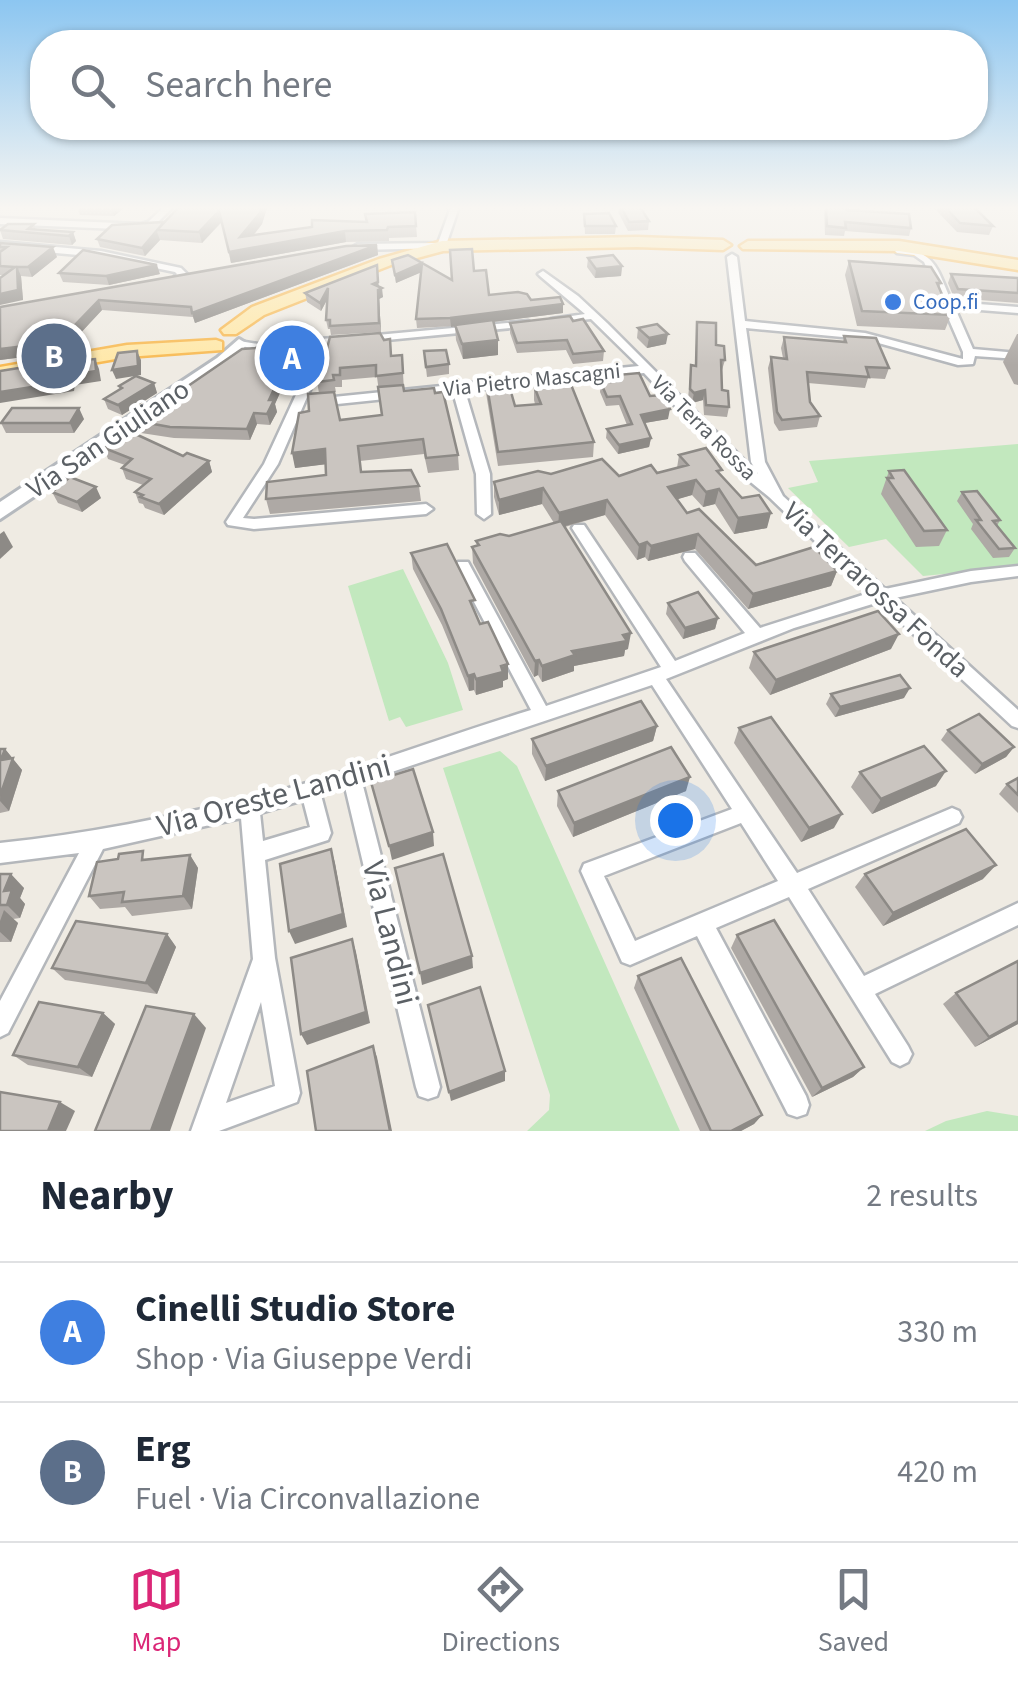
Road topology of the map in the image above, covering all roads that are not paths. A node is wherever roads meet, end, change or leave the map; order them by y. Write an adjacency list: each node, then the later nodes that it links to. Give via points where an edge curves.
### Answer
1 (132, 260): 7 (street, via 178,270 182,274 173,279)
2 (393, 260): 14 (main road, via 274,306)
3 (737, 260): 12 (street, Via Terrarossa Fonda)
4 (926, 260): 9 (street)
5 (988, 260): 6 (main road)
6 (1018, 265)
7 (198, 274)
8 (543, 274): 11 (street, Via Terra Rossa)
9 (949, 305): 10 (street); 15 (street)
10 (1018, 310)
11 (591, 316): 13 (street); 17 (street, Via Terra Rossa)
12 (742, 324): 15 (street, via 866,336 958,362 969,362); 21 (street, Via Terrarossa Fonda)
13 (326, 342): 14 (street); 20 (street)
14 (228, 343): 18 (main road, via 127,351); 25 (main road, Via San Giuliano)
15 (969, 352): 16 (street)
16 (1018, 356)
17 (646, 369): 19 (street, Via Pietro Mascagni); 22 (street, Via Terra Rossa)
18 (0, 373)
19 (458, 387): 20 (street, Via Pietro Mascagni); 26 (street, via 482,474)
20 (299, 404): 24 (street, via 234,522)
21 (755, 444): 22 (street, via 740,453); 23 (street, Via Terrarossa Fonda)
22 (720, 449): 23 (street, Via Terra Rossa)
23 (777, 499): 31 (street, Via Terrarossa Fonda)
24 (426, 509)
25 (0, 512)
26 (484, 514)
27 (579, 528): 33 (street)
28 (690, 557): 32 (street)
29 (463, 566): 34 (street)
30 (1018, 572): 31 (street, Via Oreste Landini, via 956,576)
31 (880, 594): 32 (street, Via Oreste Landini); 35 (street, Via Terrarossa Fonda)
32 (758, 637): 33 (street, Via Oreste Landini)
33 (663, 672): 34 (street, Via Oreste Landini); 39 (street)
34 (542, 714): 36 (street, Via Oreste Landini)
35 (1018, 721)
36 (352, 778): 37 (street, Via Oreste Landini); 51 (street, Via Landini)
37 (310, 789): 38 (street, Via Oreste Landini); 43 (street, via 322,833)
38 (250, 806): 41 (street, Via Oreste Landini); 43 (street)
39 (745, 813): 44 (street); 46 (street, via 591,871 630,954)
40 (952, 817): 44 (street)
41 (96, 844): 42 (street, Via Oreste Landini); 49 (street)
42 (0, 852)
43 (254, 854): 47 (street)
44 (793, 886): 46 (street); 48 (street)
45 (1018, 914): 48 (street)
46 (702, 924): 52 (street)
47 (264, 959): 53 (street); 53 (street, via 288,1093)
48 (859, 990): 50 (street)
49 (0, 1025)
50 (900, 1054)
51 (428, 1088)
52 (797, 1105)
53 (206, 1127)

